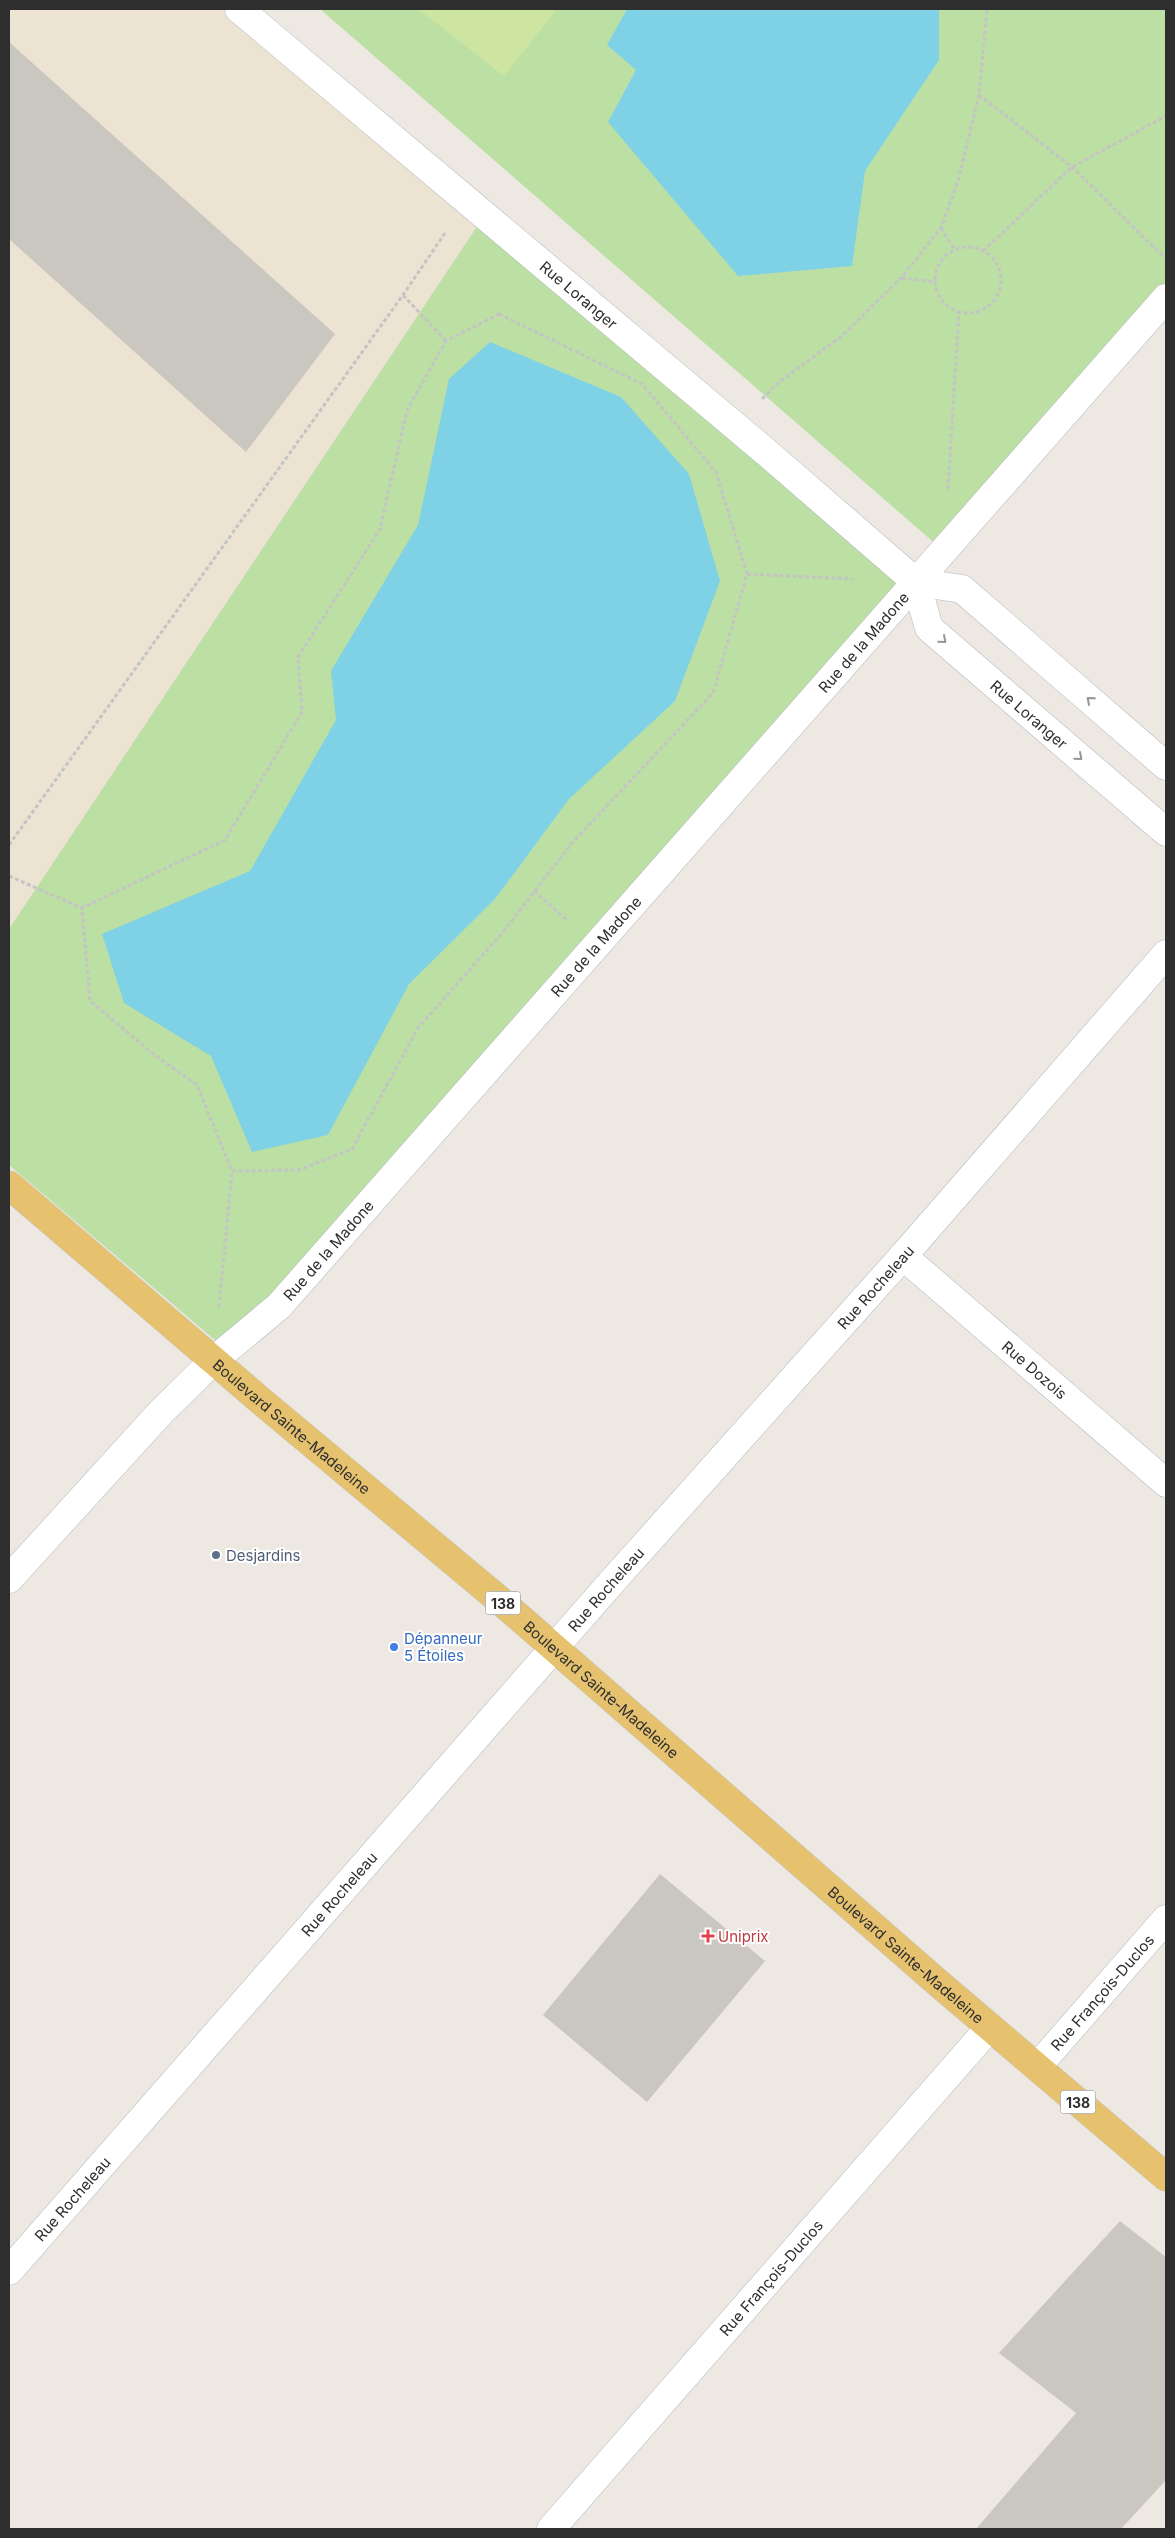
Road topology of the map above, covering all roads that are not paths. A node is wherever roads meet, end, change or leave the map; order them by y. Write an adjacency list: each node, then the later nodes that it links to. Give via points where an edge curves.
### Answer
1 (239, 9): 3 (street, Rue Loranger, via 736,426)
2 (1166, 298): 3 (street, Rue de la Madone)
3 (916, 582): 4 (street, one-way to 3, via 962,589); 5 (street, Rue Loranger, one-way to 5, via 929,628); 9 (street, Rue de la Madone, via 279,1306)
4 (1166, 766)
5 (1166, 832)
6 (1166, 954): 8 (street, Rue Rocheleau)
7 (9, 1185): 9 (main road, Boulevard Sainte-Madeleine / 138)
8 (903, 1256): 10 (street, Rue Dozois); 12 (street, Rue Rocheleau)
9 (213, 1361): 11 (street, Rue de la Madone, via 146,1428); 12 (main road, Boulevard Sainte-Madeleine / 138)
10 (1166, 1483)
11 (9, 1579)
12 (554, 1648): 14 (main road, Boulevard Sainte-Madeleine / 138); 17 (street, Rue Rocheleau)
13 (1166, 1919): 15 (street, Rue François-Duclos)
14 (990, 2027): 15 (main road, Boulevard Sainte-Madeleine / 138); 18 (street, Rue François-Duclos)
15 (1037, 2067): 16 (main road, Boulevard Sainte-Madeleine / 138)
16 (1166, 2177)
17 (9, 2271)
18 (551, 2529)

